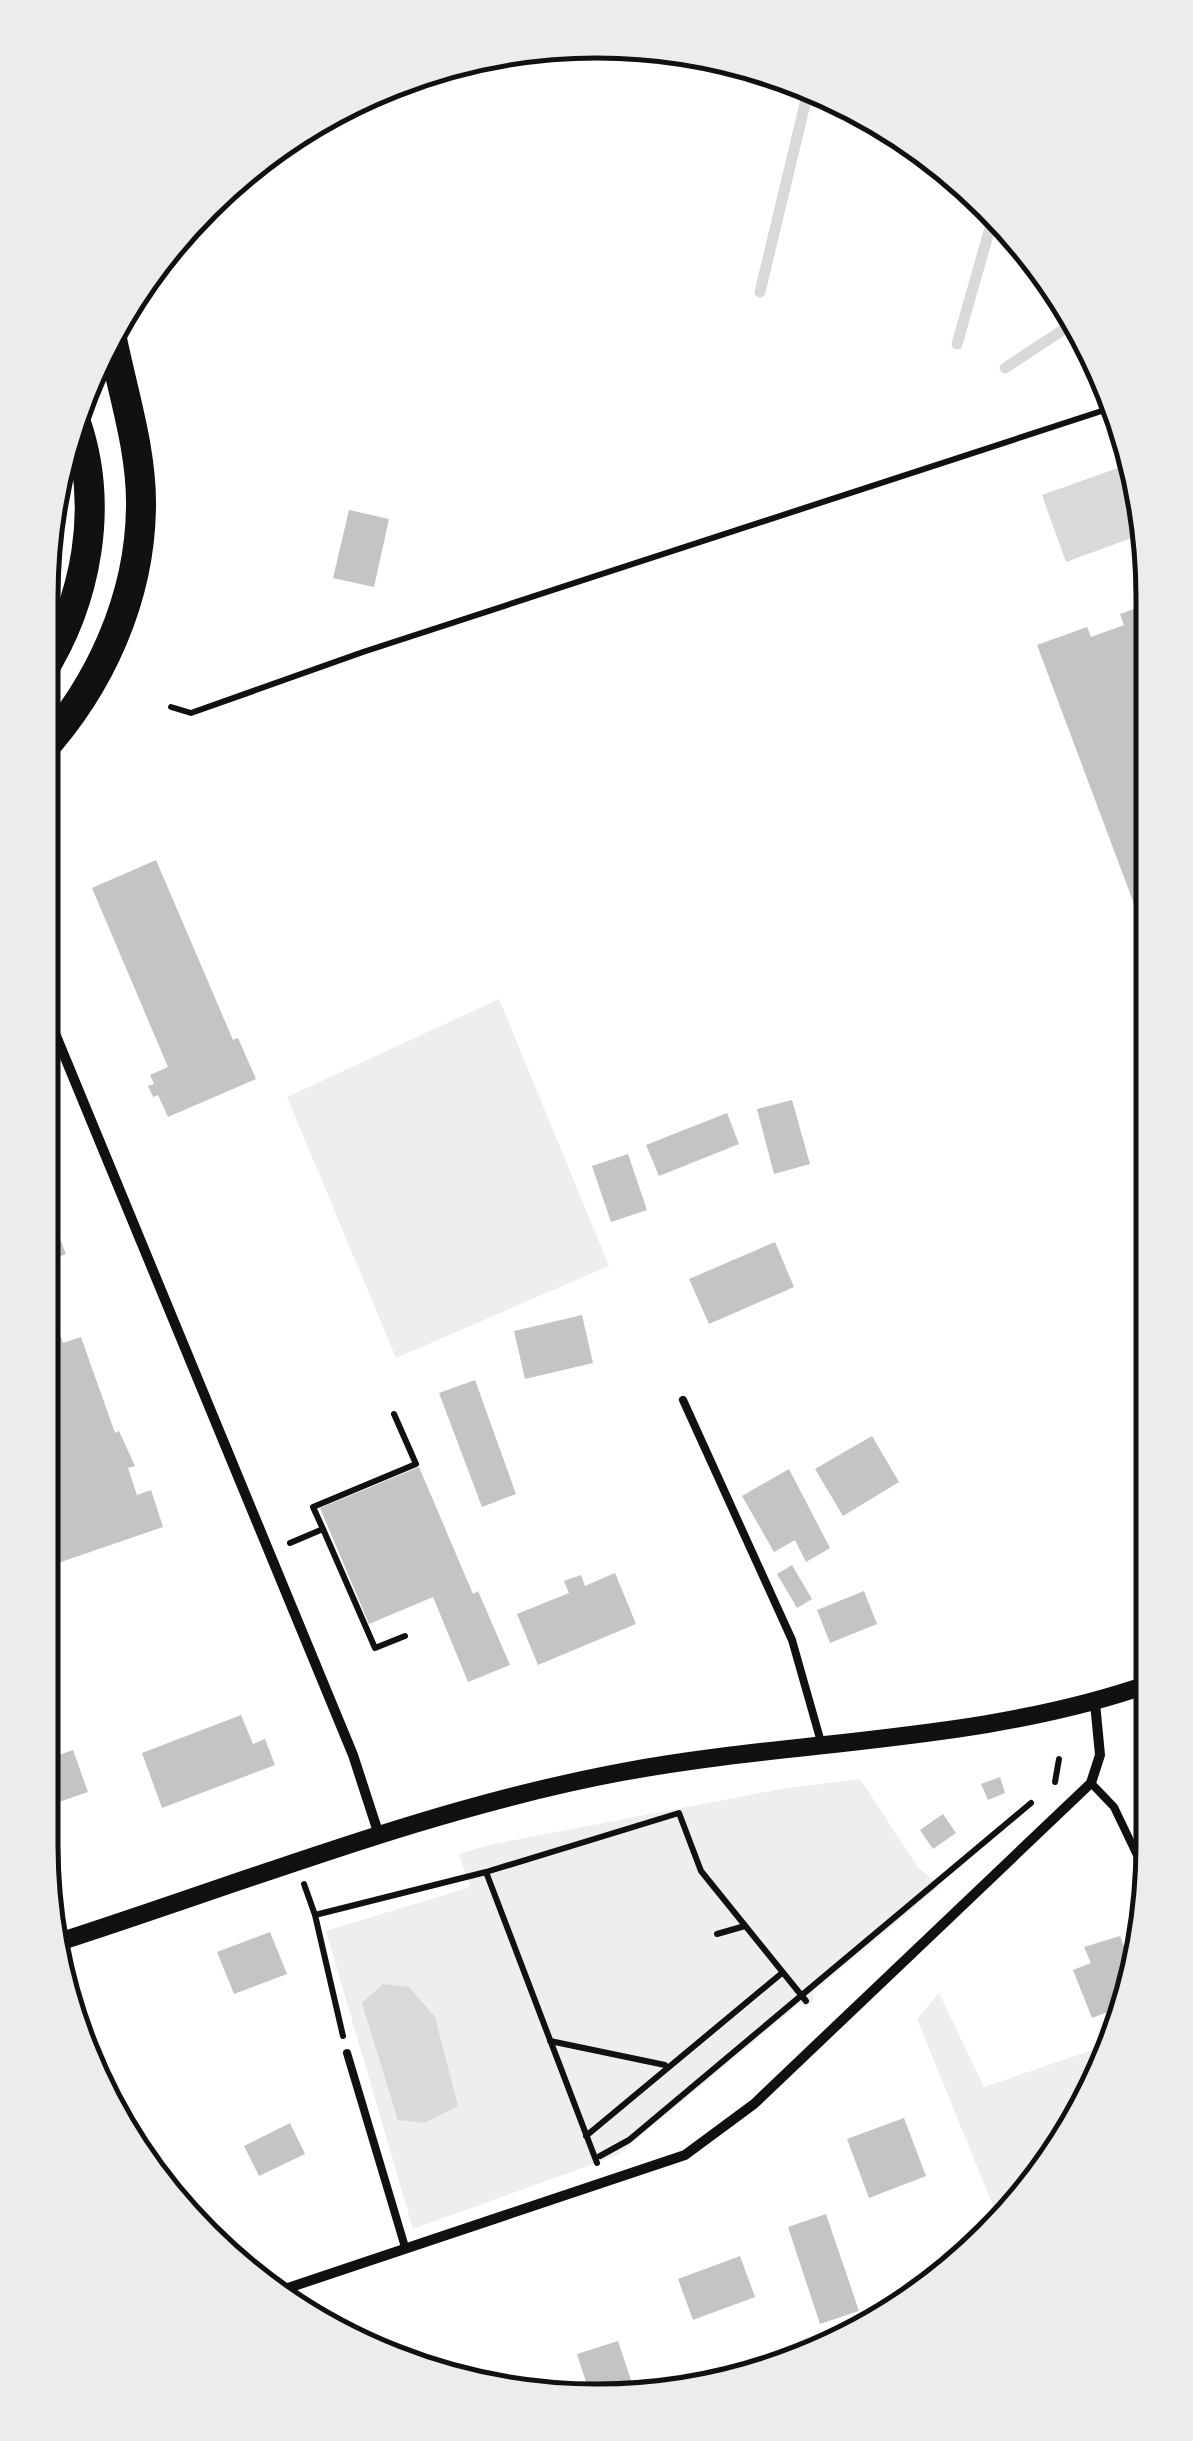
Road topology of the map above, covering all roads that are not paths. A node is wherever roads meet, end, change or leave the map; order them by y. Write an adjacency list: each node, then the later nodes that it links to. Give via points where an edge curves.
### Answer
1 (115, 354): 4 (highway, via 138,463 134,565 101,668)
2 (80, 444): 3 (highway, via 89,542 76,605)
3 (58, 647)
4 (58, 732)
5 (58, 1041): 11 (street, via 353,1755)
6 (683, 1400): 9 (lane, via 792,1640)
7 (1136, 1689): 8 (street)
8 (1095, 1703): 9 (street); 10 (street, via 1100,1755)
9 (822, 1747): 11 (street, via 624,1772)
10 (1091, 1784): 12 (lane, via 1114,1807); 15 (street, via 754,2104 685,2155)
11 (378, 1836): 13 (street)
12 (1136, 1852)
13 (66, 1940)
14 (348, 2053): 15 (lane)
15 (406, 2247): 16 (street)
16 (290, 2288)

